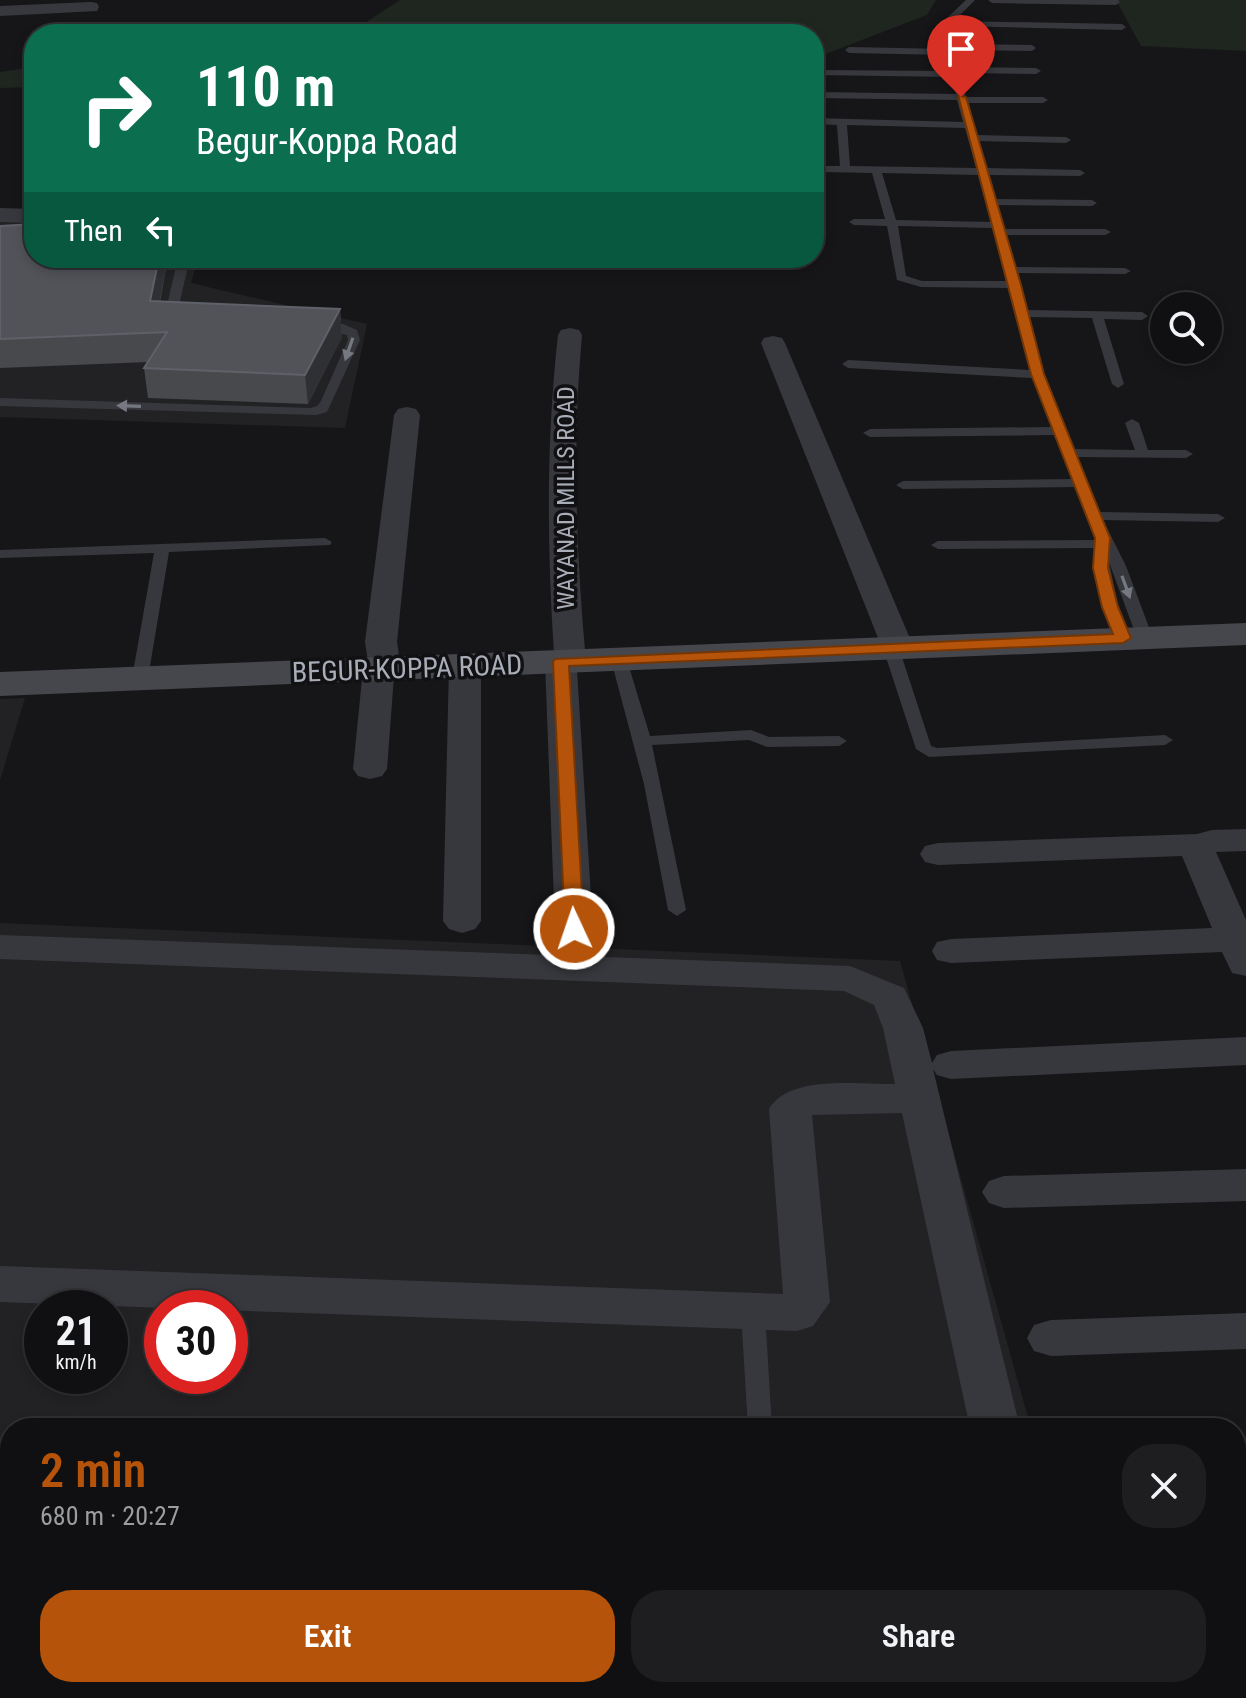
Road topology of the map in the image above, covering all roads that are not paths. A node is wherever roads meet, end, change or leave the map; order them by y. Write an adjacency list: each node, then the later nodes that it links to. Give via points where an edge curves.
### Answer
1 (971, 0): 7 (lane)
2 (992, 0): 3 (lane)
3 (1050, 1): 4 (lane); 8 (lane)
4 (1116, 2)
5 (91, 7): 6 (street)
6 (0, 11)
7 (949, 23): 8 (lane); 12 (lane)
8 (1057, 25): 9 (lane)
9 (1122, 27)
10 (1032, 48): 12 (lane)
11 (849, 50): 12 (lane)
12 (951, 50): 15 (lane)
13 (1036, 71): 15 (lane)
14 (824, 72): 15 (lane)
15 (955, 72): 17 (lane)
16 (824, 95): 17 (lane)
17 (962, 99): 18 (lane); 21 (lane)
18 (1043, 100)
19 (824, 121): 20 (lane)
20 (842, 122): 21 (lane); 25 (lane)
21 (970, 125): 22 (lane)
22 (974, 138): 23 (lane); 27 (lane)
23 (1066, 140)
24 (824, 169): 25 (lane)
25 (845, 169): 26 (lane)
26 (876, 170): 27 (lane); 34 (lane)
27 (983, 171): 28 (lane); 29 (lane)
28 (1080, 173)
29 (991, 202): 30 (lane); 35 (lane)
30 (1092, 203)
31 (0, 215): 32 (street)
32 (24, 216)
33 (854, 222): 34 (lane)
34 (892, 223): 35 (lane); 40 (lane, via 901,278 906,281)
35 (999, 228): 36 (lane); 38 (lane)
36 (1105, 232)
37 (182, 268): 42 (lane, via 174,301 185,309)
38 (1011, 270): 39 (lane); 40 (lane)
39 (1125, 271)
40 (1015, 285): 41 (lane)
41 (1022, 313): 43 (lane); 49 (lane)
42 (213, 314)
43 (1097, 315): 44 (lane); 50 (lane)
44 (1142, 316)
45 (300, 323): 51 (lane, one-way to 51, via 353,333 322,409 293,413)
46 (570, 335): 72 (street, WAYANAD MILLS ROAD, via 562,404)
47 (773, 343): 70 (street)
48 (848, 364): 49 (lane)
49 (1037, 374): 54 (lane)
50 (1118, 384)
51 (0, 402)
52 (407, 415): 74 (street)
53 (1132, 423): 57 (lane)
54 (1059, 431): 55 (lane); 56 (lane)
55 (870, 433)
56 (1068, 453): 57 (lane); 59 (lane)
57 (1143, 454): 58 (lane)
58 (1186, 454)
59 (1080, 483): 60 (lane); 61 (lane)
60 (903, 485)
61 (1094, 516): 62 (lane); 63 (lane)
62 (1218, 518)
63 (1102, 541): 65 (lane); 69 (lane, one-way to 69, via 1119,566); 69 (lane, via 1100,568 1110,607)
64 (325, 542): 66 (lane)
65 (938, 545)
66 (162, 548): 67 (lane); 75 (lane)
67 (0, 554)
68 (1246, 634): 69 (main road, BEGUR-KOPPA ROAD)
69 (1134, 638): 70 (main road, BEGUR-KOPPA ROAD)
70 (895, 648): 71 (main road, BEGUR-KOPPA ROAD); 77 (lane, via 924,749 935,753)
71 (619, 660): 72 (main road, BEGUR-KOPPA ROAD); 78 (lane)
72 (565, 662): 73 (main road, BEGUR-KOPPA ROAD); 86 (street, WAYANAD MILLS ROAD)
73 (465, 666): 74 (main road, BEGUR-KOPPA ROAD); 85 (street)
74 (382, 669): 75 (main road, BEGUR-KOPPA ROAD); 80 (street)
75 (140, 678): 76 (main road, BEGUR-KOPPA ROAD)
76 (1, 685)
77 (1165, 740)
78 (642, 741): 79 (lane, via 751,735 767,742); 84 (lane)
79 (839, 741)
80 (370, 769)
81 (1246, 840): 82 (street)
82 (1202, 845): 83 (street); 89 (street, via 1198,852)
83 (938, 854)
84 (677, 910)
85 (462, 921)
86 (574, 929)
87 (0, 947): 92 (street, via 850,979 890,997)
88 (951, 951): 89 (street)
89 (1241, 952)
90 (1246, 1051): 91 (street)
91 (951, 1065)
92 (919, 1098): 96 (street, via 804,1100 790,1109 807,1302 797,1313); 100 (street)
93 (1246, 1185): 94 (street)
94 (1004, 1192)
95 (0, 1284): 96 (street)
96 (753, 1312): 99 (lane)
97 (1246, 1331): 98 (street)
98 (1051, 1338)
99 (759, 1418)
100 (993, 1418)

